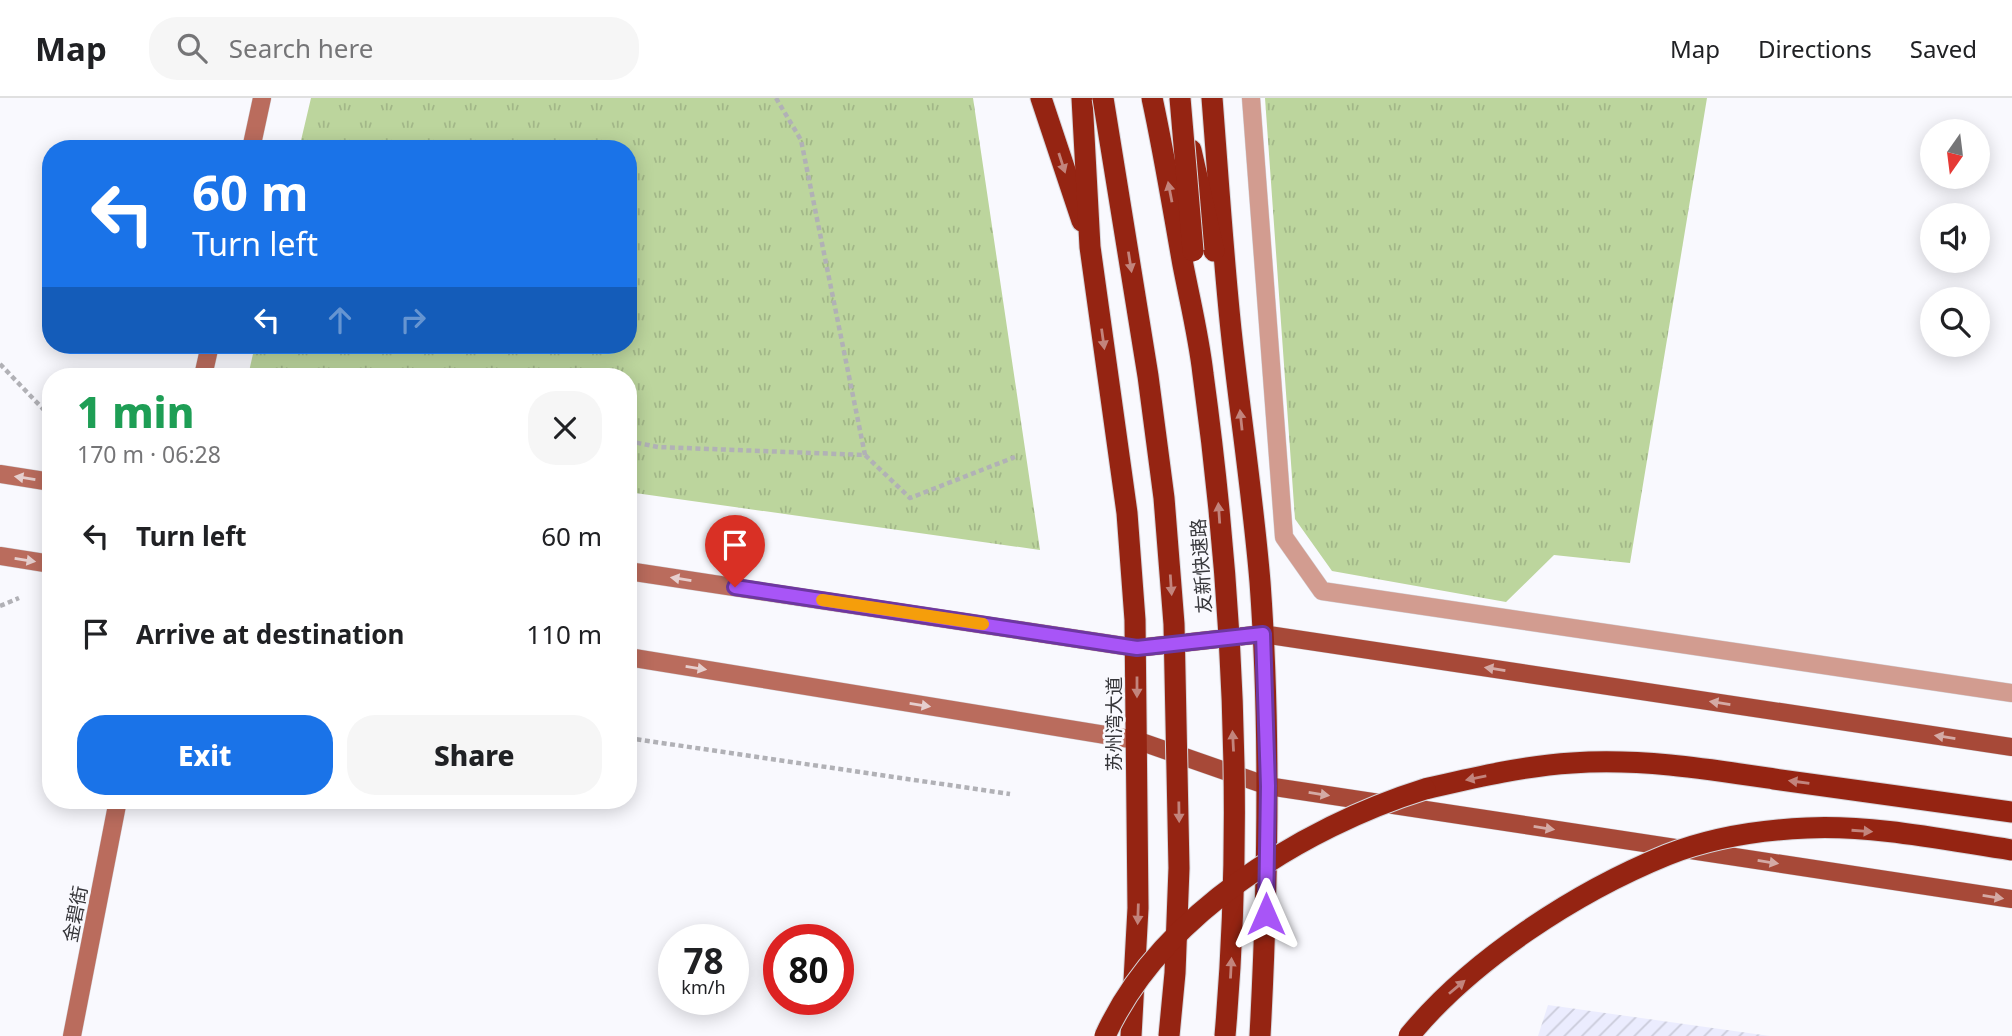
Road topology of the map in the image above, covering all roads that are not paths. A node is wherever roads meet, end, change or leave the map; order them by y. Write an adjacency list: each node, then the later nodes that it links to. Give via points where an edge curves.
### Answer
1 (262, 98): 9 (main road)
2 (1041, 98): 10 (highway, one-way to 10)
3 (1082, 98): 10 (highway)
4 (1103, 98): 32 (highway, 友新快速路, one-way to 32, bridge, via 1148,376 1174,624 1179,868)
5 (1152, 98): 12 (highway, 友新快速路, one-way to 5, bridge)
6 (1180, 98): 11 (highway); 12 (highway, bridge)
7 (1212, 98): 11 (highway)
8 (1251, 98): 21 (lane, via 1284,537 1322,591)
9 (253, 140)
10 (1090, 247): 19 (highway, 苏州湾大道, one-way to 19, via 1126,513)
11 (1231, 329): 18 (highway, one-way to 11)
12 (1203, 371): 33 (highway, 友新快速路, one-way to 12, bridge, via 1231,971 1234,755 1218,494)
13 (0, 474): 14 (main road, one-way to 13)
14 (42, 481)
15 (0, 555): 16 (main road, one-way to 16)
16 (42, 562)
17 (637, 572): 19 (main road, one-way to 17)
18 (1263, 634): 19 (main road); 23 (main road, one-way to 18); 24 (highway)
19 (1137, 648): 22 (highway, 苏州湾大道, one-way to 22)
20 (637, 658): 22 (main road, one-way to 22)
21 (2012, 693)
22 (1136, 740): 24 (main road); 31 (highway, 苏州湾大道, one-way to 31, via 1138,908)
23 (2012, 747)
24 (1268, 786): 28 (main road, one-way to 28); 34 (highway)
25 (116, 809): 29 (main road, 金碧街)
26 (2012, 812): 30 (highway, one-way to 30, bridge, via 1643,763 1544,765 1425,789 1354,816 1270,860 1237,883 1191,920 1158,957)
27 (2012, 850): 35 (highway, one-way to 27, bridge, via 1452,991 1549,917 1631,872 1709,842 1818,828)
28 (2012, 899)
29 (72, 1036)
30 (1105, 1036)
31 (1131, 1036)
32 (1169, 1036)
33 (1225, 1036)
34 (1260, 1036)
35 (1409, 1036)

